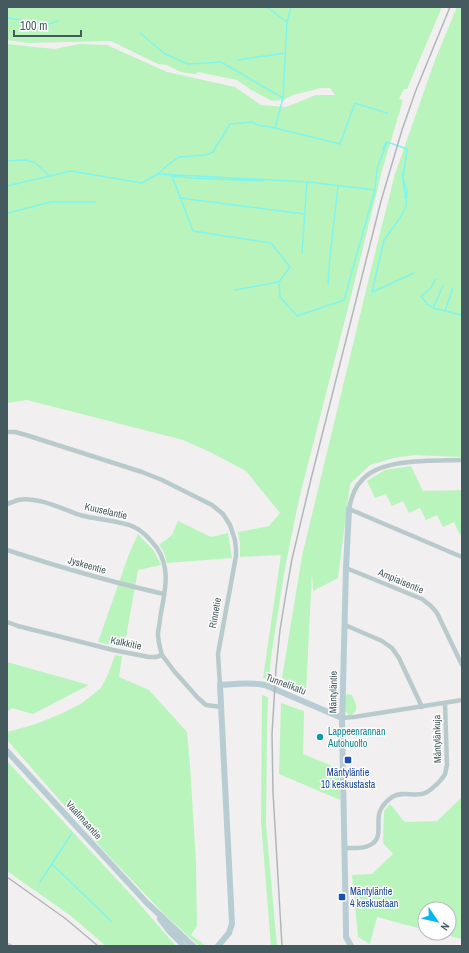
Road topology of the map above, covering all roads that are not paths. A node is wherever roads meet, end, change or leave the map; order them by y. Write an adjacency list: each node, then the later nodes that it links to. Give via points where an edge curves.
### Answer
1 (7, 432): 13 (street, Rinnetie, via 26,435 142,472 202,499 223,514 235,540 236,556 218,654)
2 (462, 460): 4 (street, via 404,462 375,470 363,479 354,491)
3 (7, 504): 8 (street, Kuuselantie, via 28,499 135,528 154,544 161,557 166,574)
4 (349, 510): 6 (street); 7 (street, Mäntyläntie)
5 (7, 550): 8 (street, Jyskeentie, via 56,566)
6 (462, 557)
7 (346, 568): 10 (street, Mäntyläntie); 12 (street, Ampiaisentie, via 422,599 431,606)
8 (164, 594): 11 (street, Kuuselantie, via 158,632)
9 (7, 622): 11 (street, Kalkkitie, via 113,650 149,657)
10 (345, 625): 17 (street, via 392,648); 18 (street, Mäntyläntie)
11 (162, 655): 16 (street, via 198,698 206,705)
12 (462, 665)
13 (220, 685): 16 (street, Rinnetie); 18 (street, Tunnelikatu, via 265,685)
14 (462, 700): 15 (street)
15 (445, 703): 17 (street); 20 (street, Mäntylänkuja, via 447,765 442,778 423,794 399,794 386,803 380,811 379,836 376,842 363,848)
16 (221, 707): 26 (street, Rinnetie, via 232,924 229,933)
17 (422, 707): 18 (street)
18 (342, 718): 20 (street, Mäntyläntie)
19 (7, 751): 21 (street, Vaalimaantie)
20 (344, 848): 27 (street, Mäntyläntie, via 346,937)
21 (146, 902): 24 (street, Vaalimaantie); 25 (street, Vaalimaantie)
22 (7, 945): 23 (street)
23 (10, 946)
24 (184, 946)
25 (193, 946)
26 (218, 946)
27 (351, 946)

